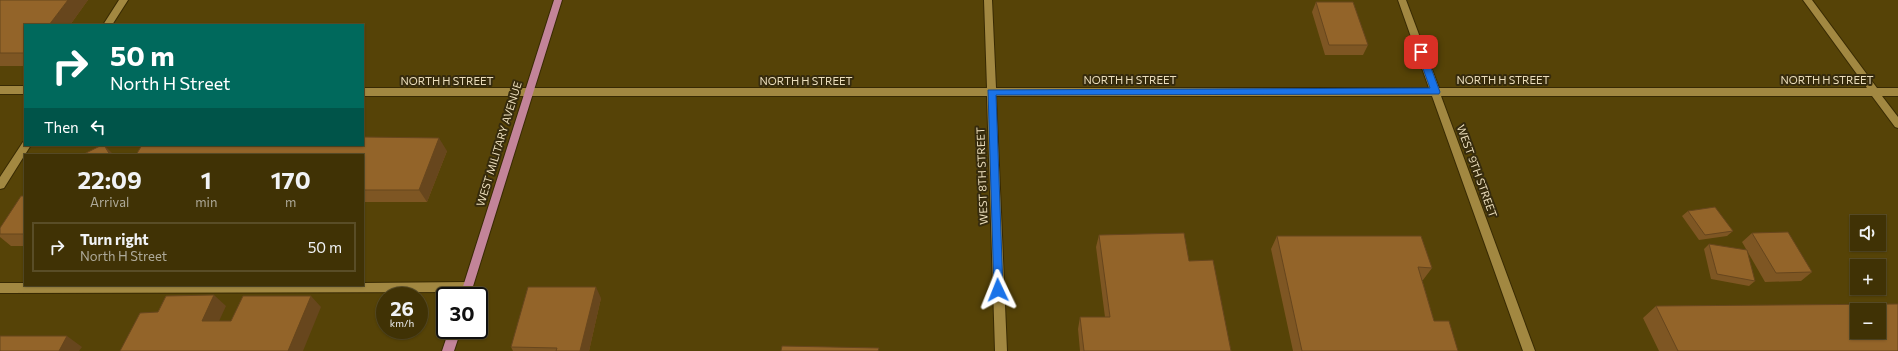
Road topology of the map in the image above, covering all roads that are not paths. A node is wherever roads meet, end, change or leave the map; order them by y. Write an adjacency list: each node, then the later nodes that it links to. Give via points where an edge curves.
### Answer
1 (124, 0): 6 (street)
2 (558, 0): 14 (main road, WEST MILITARY AVENUE)
3 (988, 0): 10 (street, WEST 8TH STREET)
4 (1402, 0): 11 (street, WEST 9TH STREET)
5 (1807, 0): 12 (street)
6 (108, 24)
7 (0, 90): 8 (street)
8 (24, 90)
9 (364, 92): 14 (street, NORTH H STREET)
10 (991, 92): 11 (street, NORTH H STREET); 14 (street, NORTH H STREET); 23 (street, WEST 8TH STREET)
11 (1436, 92): 12 (street, NORTH H STREET); 24 (street, WEST 9TH STREET)
12 (1875, 92): 13 (street, NORTH H STREET); 15 (street)
13 (1898, 92)
14 (528, 93): 18 (main road, WEST MILITARY AVENUE)
15 (1898, 124)
16 (25, 146): 17 (street)
17 (0, 184)
18 (468, 287)
19 (0, 288): 20 (street)
20 (436, 291)
21 (452, 339): 22 (main road)
22 (448, 351)
23 (1001, 351)
24 (1529, 351)

